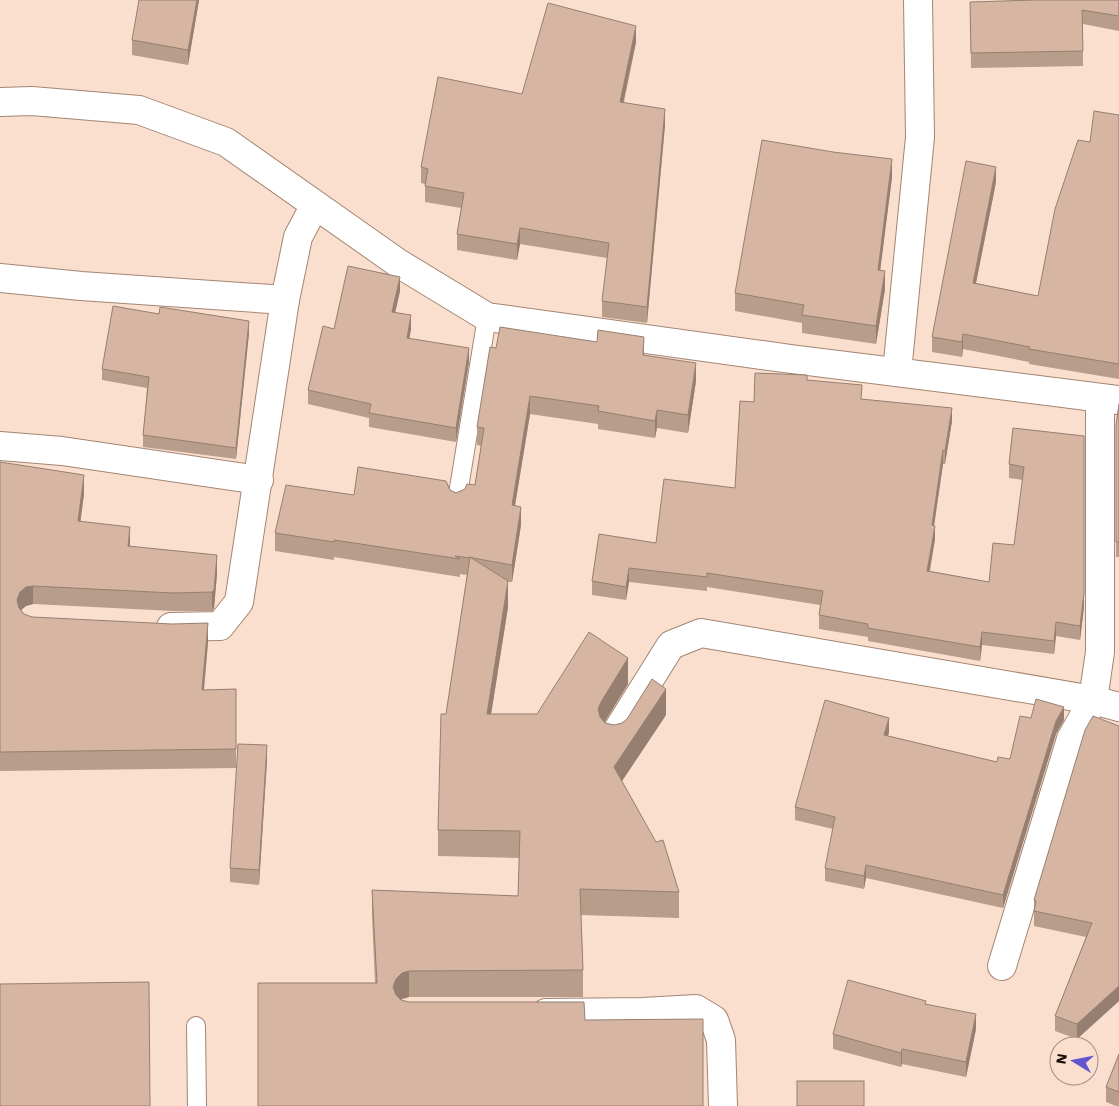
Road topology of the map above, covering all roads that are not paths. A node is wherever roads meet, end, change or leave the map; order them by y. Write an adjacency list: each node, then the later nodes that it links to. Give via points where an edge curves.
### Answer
1 (918, 0): 7 (street, via 920,137)
2 (0, 102): 3 (street, via 32,101 139,110 226,142)
3 (316, 205): 5 (street, via 298,236); 6 (street, via 398,263)
4 (0, 278): 5 (street)
5 (285, 300): 10 (street)
6 (487, 317): 7 (street); 11 (lane)
7 (897, 372): 8 (street)
8 (1110, 399): 13 (street, via 1100,652)
9 (0, 446): 10 (street, via 62,451)
10 (259, 480): 12 (street, via 239,602 230,614 220,626)
11 (457, 500)
12 (145, 626)
13 (1106, 703): 14 (street, via 702,633 671,645); 15 (street, via 1071,739)
14 (614, 736)
15 (1002, 966)
16 (526, 1013): 19 (street, via 696,1009 714,1020 722,1040)
17 (196, 1026): 18 (lane)
18 (197, 1106)
19 (723, 1106)

